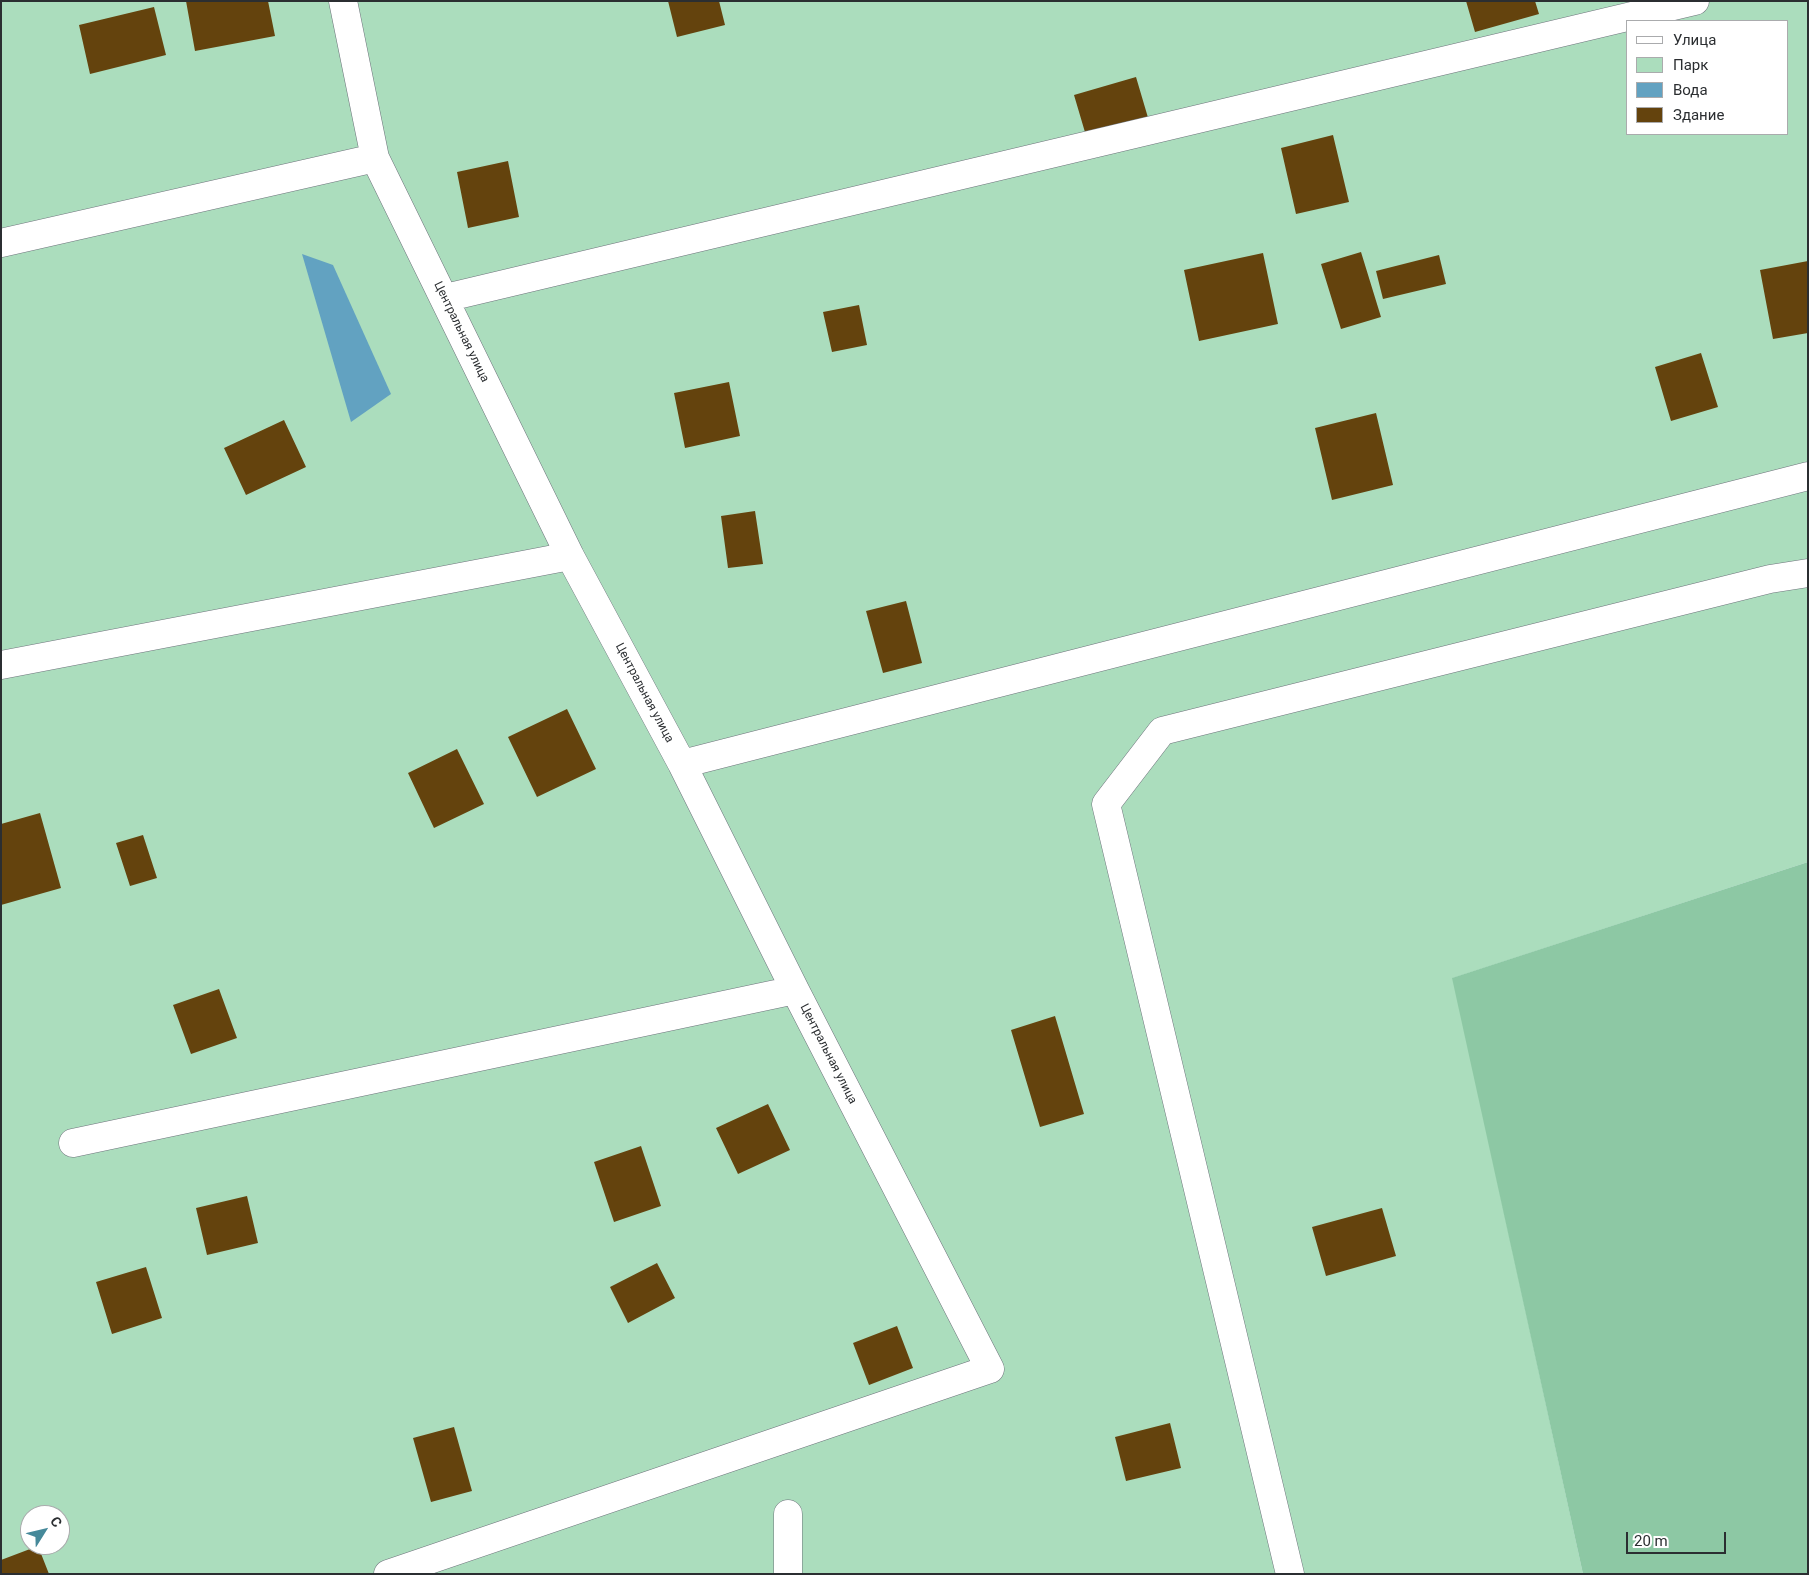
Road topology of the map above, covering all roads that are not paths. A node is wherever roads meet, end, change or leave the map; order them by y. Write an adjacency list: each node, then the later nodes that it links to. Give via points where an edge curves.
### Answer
1 (343, 1): 3 (street, Центральная улица)
2 (1695, 1): 5 (street)
3 (375, 158): 4 (street); 5 (street, Центральная улица)
4 (1, 243)
5 (444, 298): 7 (street, Центральная улица)
6 (1808, 476): 10 (street)
7 (570, 556): 9 (street); 10 (street, Центральная улица)
8 (1808, 572): 16 (street, via 1162,731 1106,804)
9 (1, 665)
10 (682, 764): 11 (street, Центральная улица)
11 (795, 990): 12 (street); 14 (street, Центральная улица, via 990,1369)
12 (73, 1143)
13 (788, 1514): 15 (street)
14 (388, 1574)
15 (788, 1574)
16 (1290, 1574)

